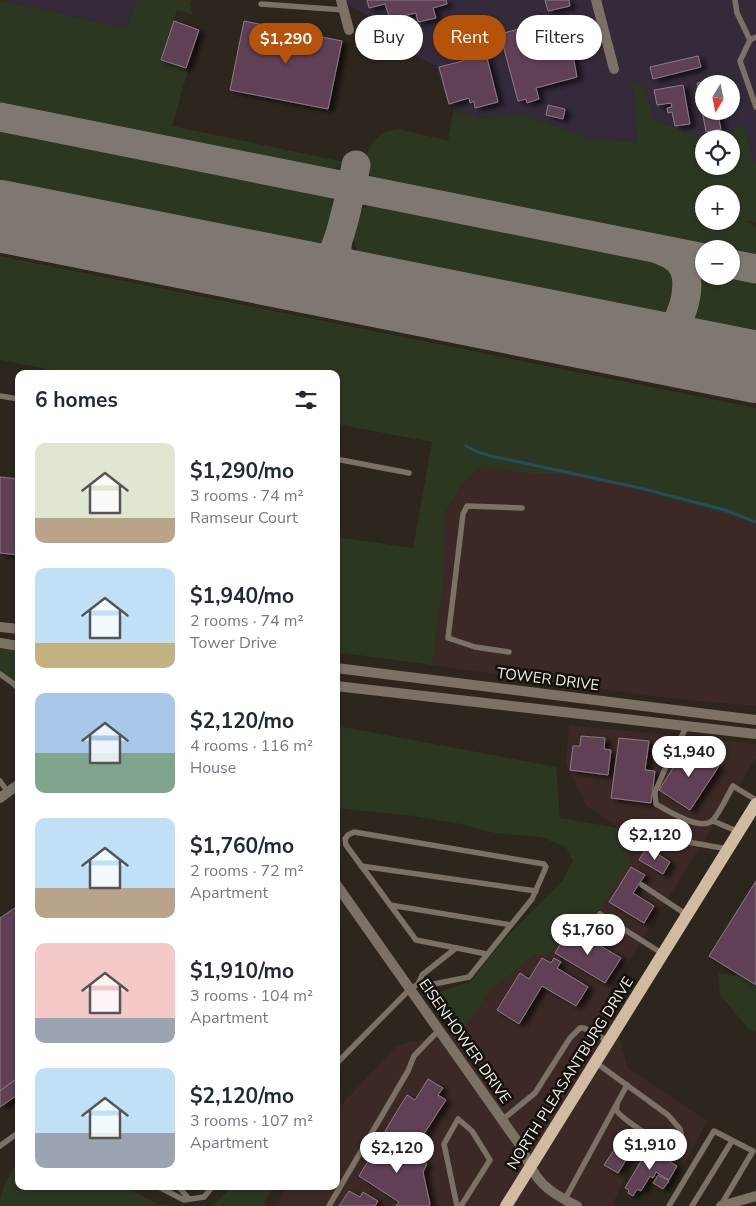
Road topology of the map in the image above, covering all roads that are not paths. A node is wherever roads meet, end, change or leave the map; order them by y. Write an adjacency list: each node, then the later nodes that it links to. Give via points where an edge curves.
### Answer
1 (596, 0): 7 (street)
2 (734, 0): 6 (lane, via 737,12)
3 (261, 4): 4 (lane)
4 (342, 5): 5 (street)
5 (349, 30)
6 (753, 38): 8 (lane, via 740,61)
7 (614, 69)
8 (756, 107)
9 (0, 396): 10 (lane)
10 (15, 398)
11 (340, 460): 12 (lane)
12 (409, 473)
13 (522, 508): 18 (lane, via 467,506 463,514 448,638 475,647)
14 (0, 627): 15 (street)
15 (15, 629)
16 (0, 643): 17 (street)
17 (15, 645)
18 (509, 652)
19 (340, 668): 23 (street, TOWER DRIVE)
20 (0, 674): 21 (lane)
21 (15, 685)
22 (340, 686): 24 (street, TOWER DRIVE)
23 (756, 720)
24 (687, 726): 25 (street, TOWER DRIVE); 31 (lane, via 655,792 656,804 684,820 704,824)
25 (756, 734)
26 (0, 781): 28 (lane)
27 (15, 787): 28 (street)
28 (4, 795)
29 (756, 800): 31 (lane, via 733,786)
30 (756, 804): 32 (main road, NORTH PLEASANTBURG DRIVE)
31 (713, 821): 32 (lane)
32 (739, 832): 34 (main road, NORTH PLEASANTBURG DRIVE)
33 (647, 835): 34 (lane)
34 (728, 849): 41 (main road, NORTH PLEASANTBURG DRIVE)
35 (361, 866): 38 (lane); 38 (lane, via 346,845 345,839 354,832 544,864 545,872); 39 (lane)
36 (642, 885): 41 (lane)
37 (340, 889): 46 (street, EISENHOWER DRIVE)
38 (536, 891): 42 (lane)
39 (390, 905): 42 (lane); 43 (lane, via 416,940)
40 (600, 914): 45 (lane)
41 (687, 915): 45 (main road, NORTH PLEASANTBURG DRIVE)
42 (512, 924): 44 (lane)
43 (456, 948): 44 (lane); 46 (lane, via 422,975)
44 (487, 954): 46 (lane, via 469,977)
45 (662, 954): 48 (main road, NORTH PLEASANTBURG DRIVE)
46 (414, 986): 47 (street, EISENHOWER DRIVE); 49 (lane)
47 (439, 1030): 53 (street, EISENHOWER DRIVE); 58 (lane, via 414,1056)
48 (608, 1041): 50 (main road, NORTH PLEASANTBURG DRIVE); 53 (lane, via 580,1028 570,1038 535,1093)
49 (340, 1060)
50 (595, 1062): 51 (lane); 57 (main road, NORTH PLEASANTBURG DRIVE)
51 (627, 1085): 52 (lane); 52 (lane, via 668,1115 680,1129 680,1142 667,1144 644,1132 620,1115)
52 (617, 1106): 65 (lane)
53 (502, 1120): 57 (street, EISENHOWER DRIVE, via 522,1148)
54 (15, 1135): 56 (lane)
55 (732, 1142): 71 (lane, via 714,1131); 72 (lane); 73 (lane, via 753,1152)
56 (0, 1146)
57 (530, 1168): 65 (street, EISENHOWER DRIVE, via 542,1184); 69 (main road, NORTH PLEASANTBURG DRIVE)
58 (340, 1187)
59 (165, 1190): 64 (lane, via 184,1200)
60 (181, 1190): 64 (lane)
61 (210, 1190): 64 (lane, via 204,1197)
62 (338, 1190): 66 (lane)
63 (756, 1196): 73 (street)
64 (189, 1199)
65 (564, 1199): 70 (street, EISENHOWER DRIVE)
66 (329, 1206)
67 (457, 1206): 68 (lane, via 444,1144 458,1119 472,1131 490,1160)
68 (461, 1206)
69 (506, 1206)
70 (577, 1206)
71 (669, 1206)
72 (692, 1206)
73 (721, 1206)

